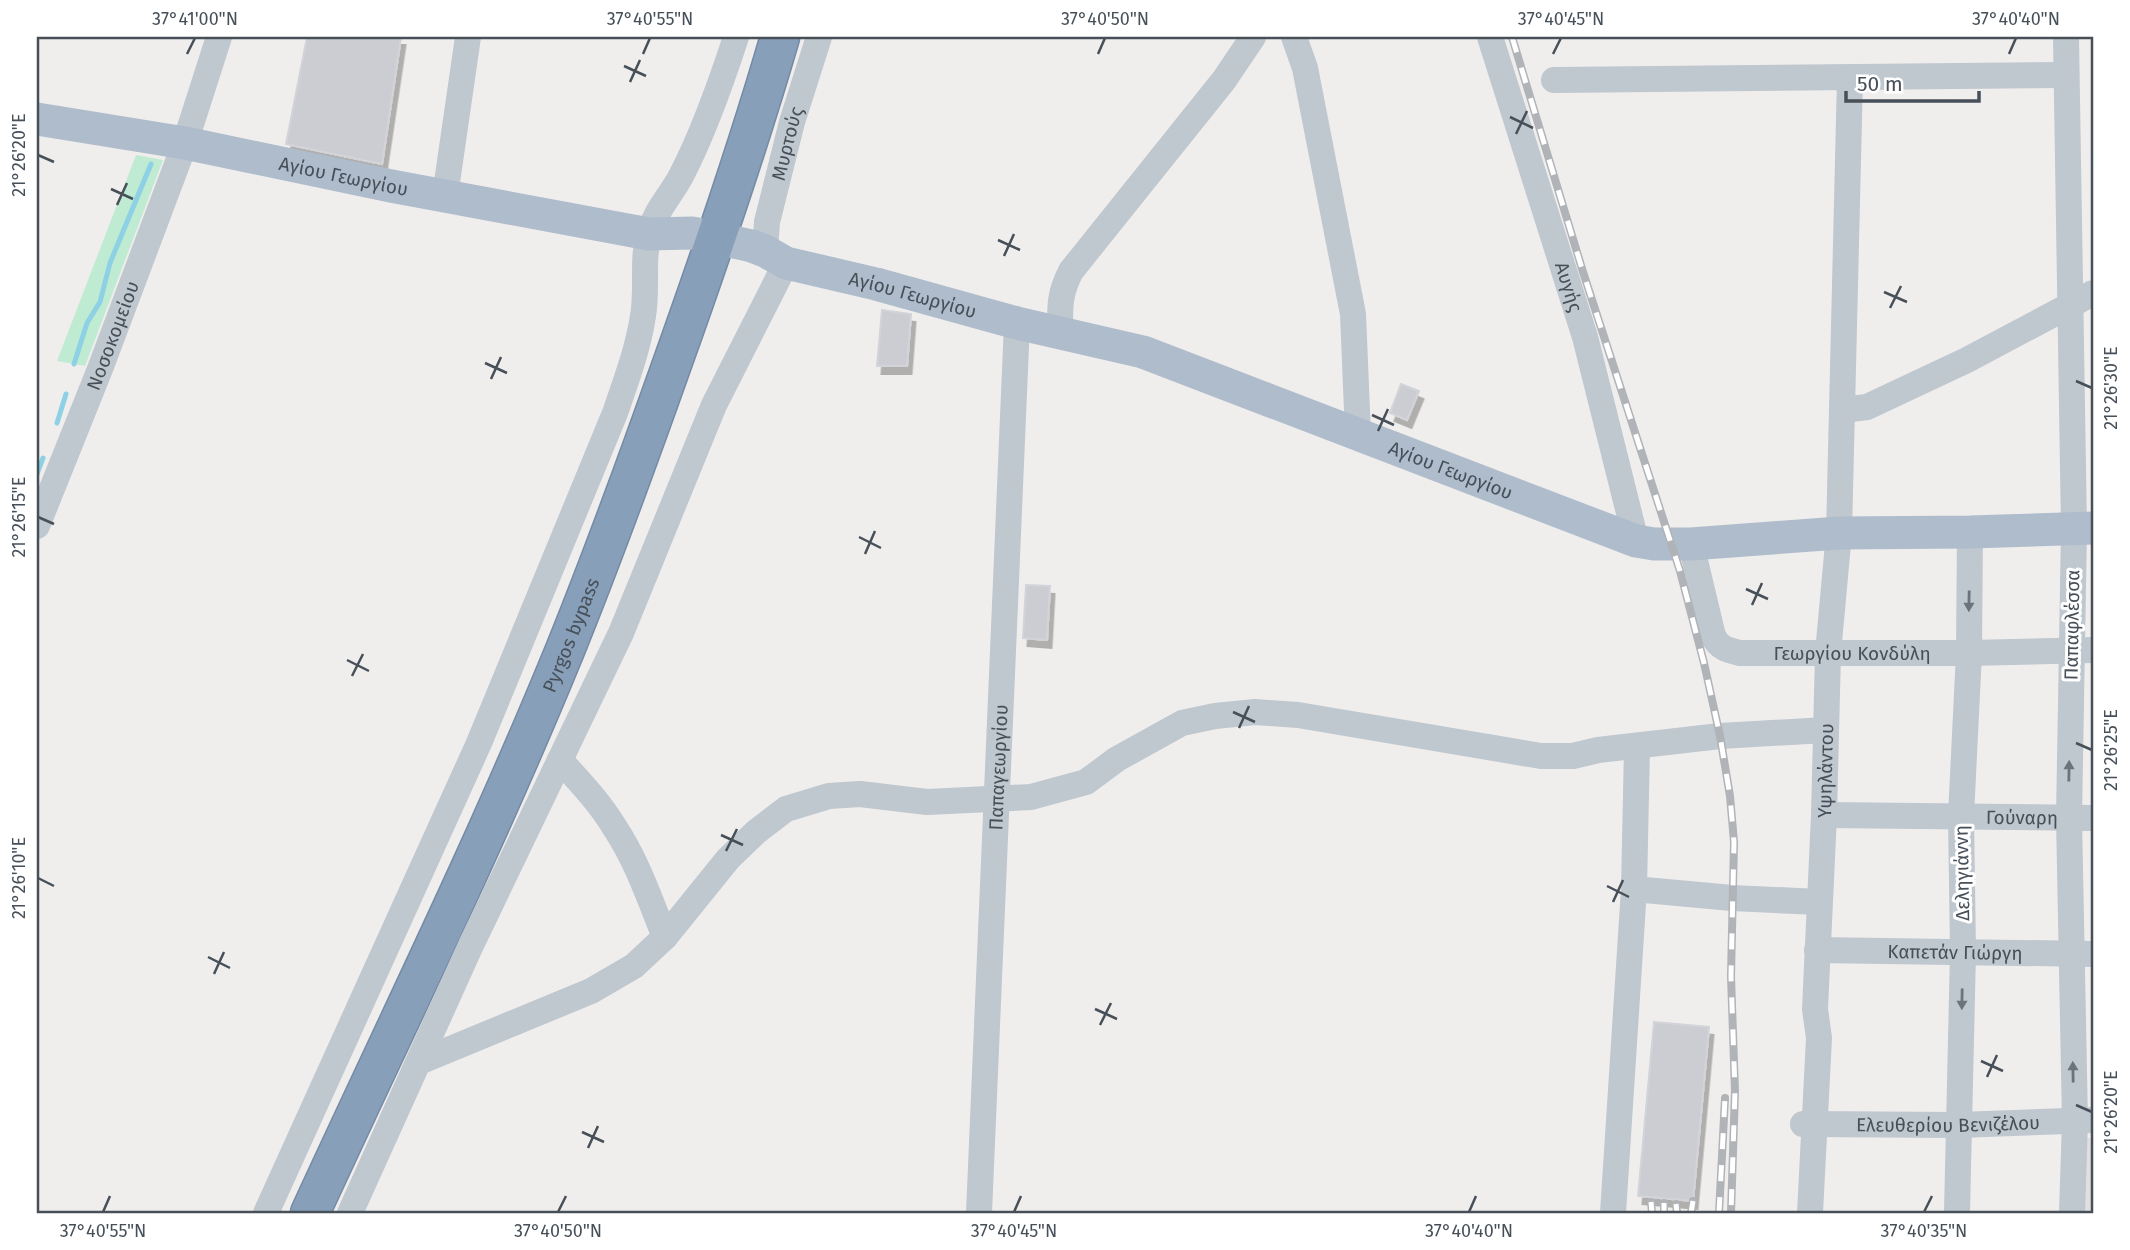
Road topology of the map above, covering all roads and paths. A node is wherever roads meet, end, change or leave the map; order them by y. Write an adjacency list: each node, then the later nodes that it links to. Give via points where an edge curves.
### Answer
1 (219, 37): 14 (street, Νοσοκομείου)
2 (468, 37): 15 (street)
3 (736, 37): 16 (street, via 681,176 656,214)
4 (780, 37): 17 (highway, Pyrgos bypass)
5 (819, 37): 18 (street, Μυρτούς, via 767,222)
6 (1253, 37): 21 (street, via 1224,80 1071,271 1059,300)
7 (1294, 37): 23 (street, via 1305,68 1353,314)
8 (1490, 37): 28 (street, Αυγής, via 1585,337)
9 (2066, 37): 10 (street, Παπαφλέσσα)
10 (2066, 75): 11 (street); 19 (street, Παπαφλέσσα)
11 (1850, 78): 12 (street); 22 (street, Υψηλάντου)
12 (1554, 80)
13 (37, 119): 14 (main road, Αγίου Γεωργίου)
14 (185, 143): 15 (main road, Αγίου Γεωργίου); 24 (street, Νοσοκομείου)
15 (445, 196): 16 (main road, Αγίου Γεωργίου)
16 (649, 234): 17 (main road, Αγίου Γεωργίου, via 677,249); 50 (street, via 643,316 615,413 479,743)
17 (713, 248): 18 (main road, Αγίου Γεωργίου, via 747,266); 51 (highway, Pyrgos bypass, via 564,653)
18 (776, 257): 20 (main road, Αγίου Γεωργίου); 35 (street, via 621,633)
19 (2082, 299): 22 (street, via 1917,384 1867,407); 25 (street, Παπαφλέσσα)
20 (1017, 323): 21 (main road, Αγίου Γεωργίου); 36 (street, Παπαγεωργίου)
21 (1060, 332): 23 (main road, Αγίου Γεωργίου, via 1143,352)
22 (1843, 410): 26 (street, Υψηλάντου)
23 (1357, 435): 28 (main road, Αγίου Γεωργίου)
24 (37, 526)
25 (2083, 528): 27 (main road, Αγίου Γεωργίου); 30 (street, Παπαφλέσσα)
26 (1839, 533): 27 (main road, Αγίου Γεωργίου); 29 (main road, Αγίου Γεωργίου); 31 (street, Υψηλάντου)
27 (1970, 533): 32 (street, Δεληγιάννη, one-way to 32)
28 (1636, 541): 29 (main road, Αγίου Γεωργίου)
29 (1691, 544): 31 (street, Γεωργίου Κονδύλη, via 1713,636 1723,649)
30 (2082, 650): 32 (street, Γεωργίου Κονδύλη); 39 (street, Παπαφλέσσα, one-way to 30)
31 (1828, 653): 32 (street, Γεωργίου Κονδύλη); 33 (street, Υψηλάντου)
32 (1969, 653): 38 (street, Δεληγιάννη)
33 (1826, 730): 34 (street, via 1720,736); 37 (street, Υψηλάντου)
34 (1637, 747): 36 (street, via 1541,756 1298,715 1255,712 1182,723 1086,782 1031,797); 40 (street)
35 (560, 760): 42 (street, via 616,829); 46 (street)
36 (998, 799): 42 (street, via 927,802 859,794 829,796 786,809 728,859); 53 (street, Παπαγεωργίου)
37 (1824, 815): 38 (street, Γούναρη); 41 (street, Υψηλάντου)
38 (1961, 817): 39 (street, Γούναρη); 44 (street, Δεληγιάννη)
39 (2081, 818): 45 (street, Παπαφλέσσα)
40 (1634, 889): 41 (street); 54 (street)
41 (1819, 902): 43 (street, Υψηλάντου)
42 (665, 937): 46 (street, via 634,965 591,991)
43 (1817, 950): 44 (street, Καπετάν Γιώργη); 48 (street, Υψηλάντου, via 1815,1009 1808,1036)
44 (1963, 952): 45 (street, Καπετάν Γιώργη); 49 (street, Δεληγιάννη, one-way to 49)
45 (2082, 954): 47 (street, Παπαφλέσσα, one-way to 45)
46 (419, 1062): 52 (street)
47 (2084, 1120): 49 (street, Ελευθερίου Βενιζέλου); 58 (street, Παπαφλέσσα)
48 (1809, 1124): 49 (street, Ελευθερίου Βενιζέλου); 55 (street, Υψηλάντου); 56 (street, Υψηλάντου)
49 (1959, 1125): 57 (street, Δεληγιάννη)
50 (266, 1213)
51 (310, 1213)
52 (350, 1213)
53 (979, 1213)
54 (1613, 1213)
55 (1799, 1213)
56 (1810, 1213)
57 (1957, 1213)
58 (2072, 1213)

